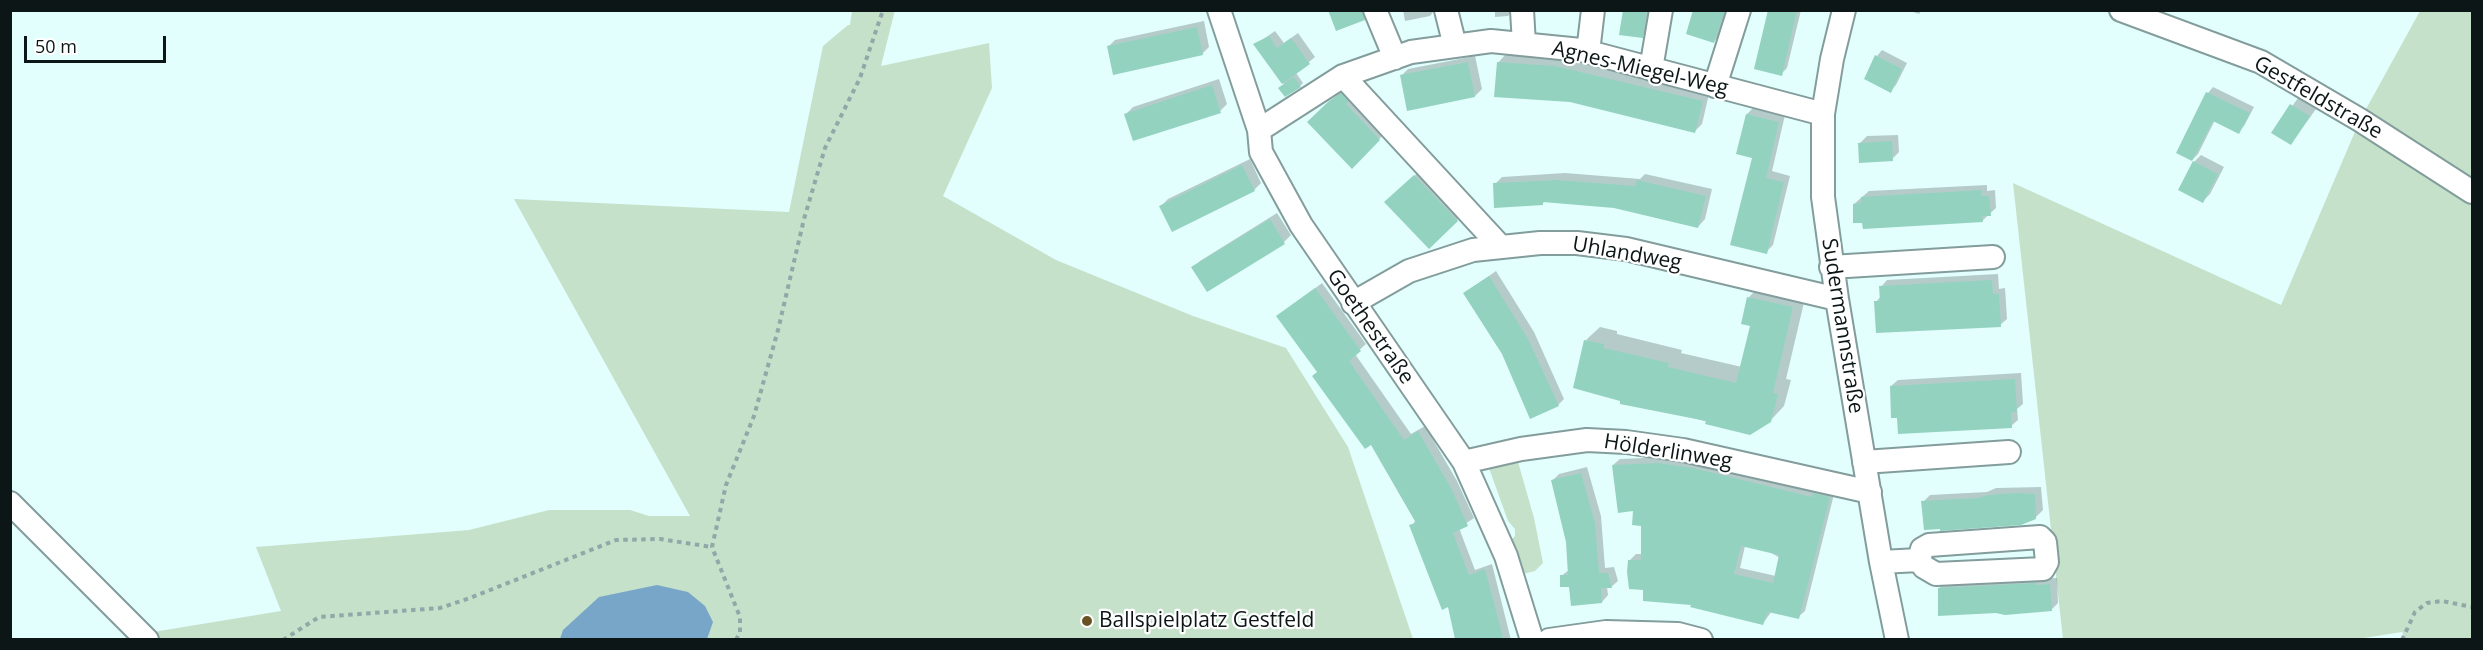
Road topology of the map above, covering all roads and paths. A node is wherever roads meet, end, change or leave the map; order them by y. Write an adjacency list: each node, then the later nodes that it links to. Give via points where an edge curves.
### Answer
1 (883, 10): 31 (path, via 860,78 825,148 754,416 726,485)
2 (1220, 10): 19 (street, Goethestraße)
3 (1375, 10): 14 (street)
4 (1446, 10): 12 (street)
5 (1522, 10): 11 (street)
6 (1593, 10): 13 (street)
7 (1661, 10): 15 (street)
8 (1739, 10): 17 (street)
9 (1844, 10): 18 (street, Sudermannstraße)
10 (2121, 10): 20 (street, Gestfeldstraße, via 2261,62)
11 (1524, 44): 12 (street, Agnes-Miegel-Weg, via 1491,41); 13 (street, Agnes-Miegel-Weg)
12 (1455, 46): 14 (street, Agnes-Miegel-Weg)
13 (1588, 52): 15 (street, Agnes-Miegel-Weg)
14 (1395, 58): 16 (street, Agnes-Miegel-Weg)
15 (1651, 69): 17 (street, Agnes-Miegel-Weg)
16 (1343, 76): 19 (street, Agnes-Miegel-Weg); 21 (street)
17 (1715, 86): 18 (street, Agnes-Miegel-Weg)
18 (1824, 114): 23 (street, Sudermannstraße, via 1823,197)
19 (1259, 130): 25 (street, Goethestraße, via 1261,152 1301,225)
20 (2472, 192)
21 (1500, 246): 24 (street, Uhlandweg, via 1577,243 1626,249); 25 (street, Uhlandweg, via 1473,250 1409,271)
22 (1993, 258): 23 (street)
23 (1831, 267): 24 (street, Sudermannstraße)
24 (1837, 299): 28 (street, Sudermannstraße)
25 (1353, 303): 27 (street, Goethestraße)
26 (2009, 452): 28 (street)
27 (1464, 462): 29 (street, Hölderlinweg, via 1587,440 1626,442 1683,450); 40 (street, Goethestraße, via 1506,556)
28 (1864, 462): 29 (street, Sudermannstraße)
29 (1870, 492): 33 (street, Sudermannstraße)
30 (10, 503): 36 (street)
31 (712, 547): 35 (path, via 740,617); 37 (path, via 660,539 616,540 440,608 319,617)
32 (1919, 560): 32 (street, via 1922,549 1929,544 2040,537 2045,542 2047,562 2043,568 1936,574); 33 (street)
33 (1881, 562): 43 (street, Sudermannstraße)
34 (2472, 607): 44 (path, via 2442,601 2427,603 2415,612)
35 (740, 632): 38 (path); 39 (path)
36 (147, 639)
37 (283, 639)
38 (736, 639)
39 (741, 639)
40 (1532, 639)
41 (1549, 639): 42 (street, via 1606,632 1678,634)
42 (1701, 639)
43 (1896, 639)
44 (2402, 639)

